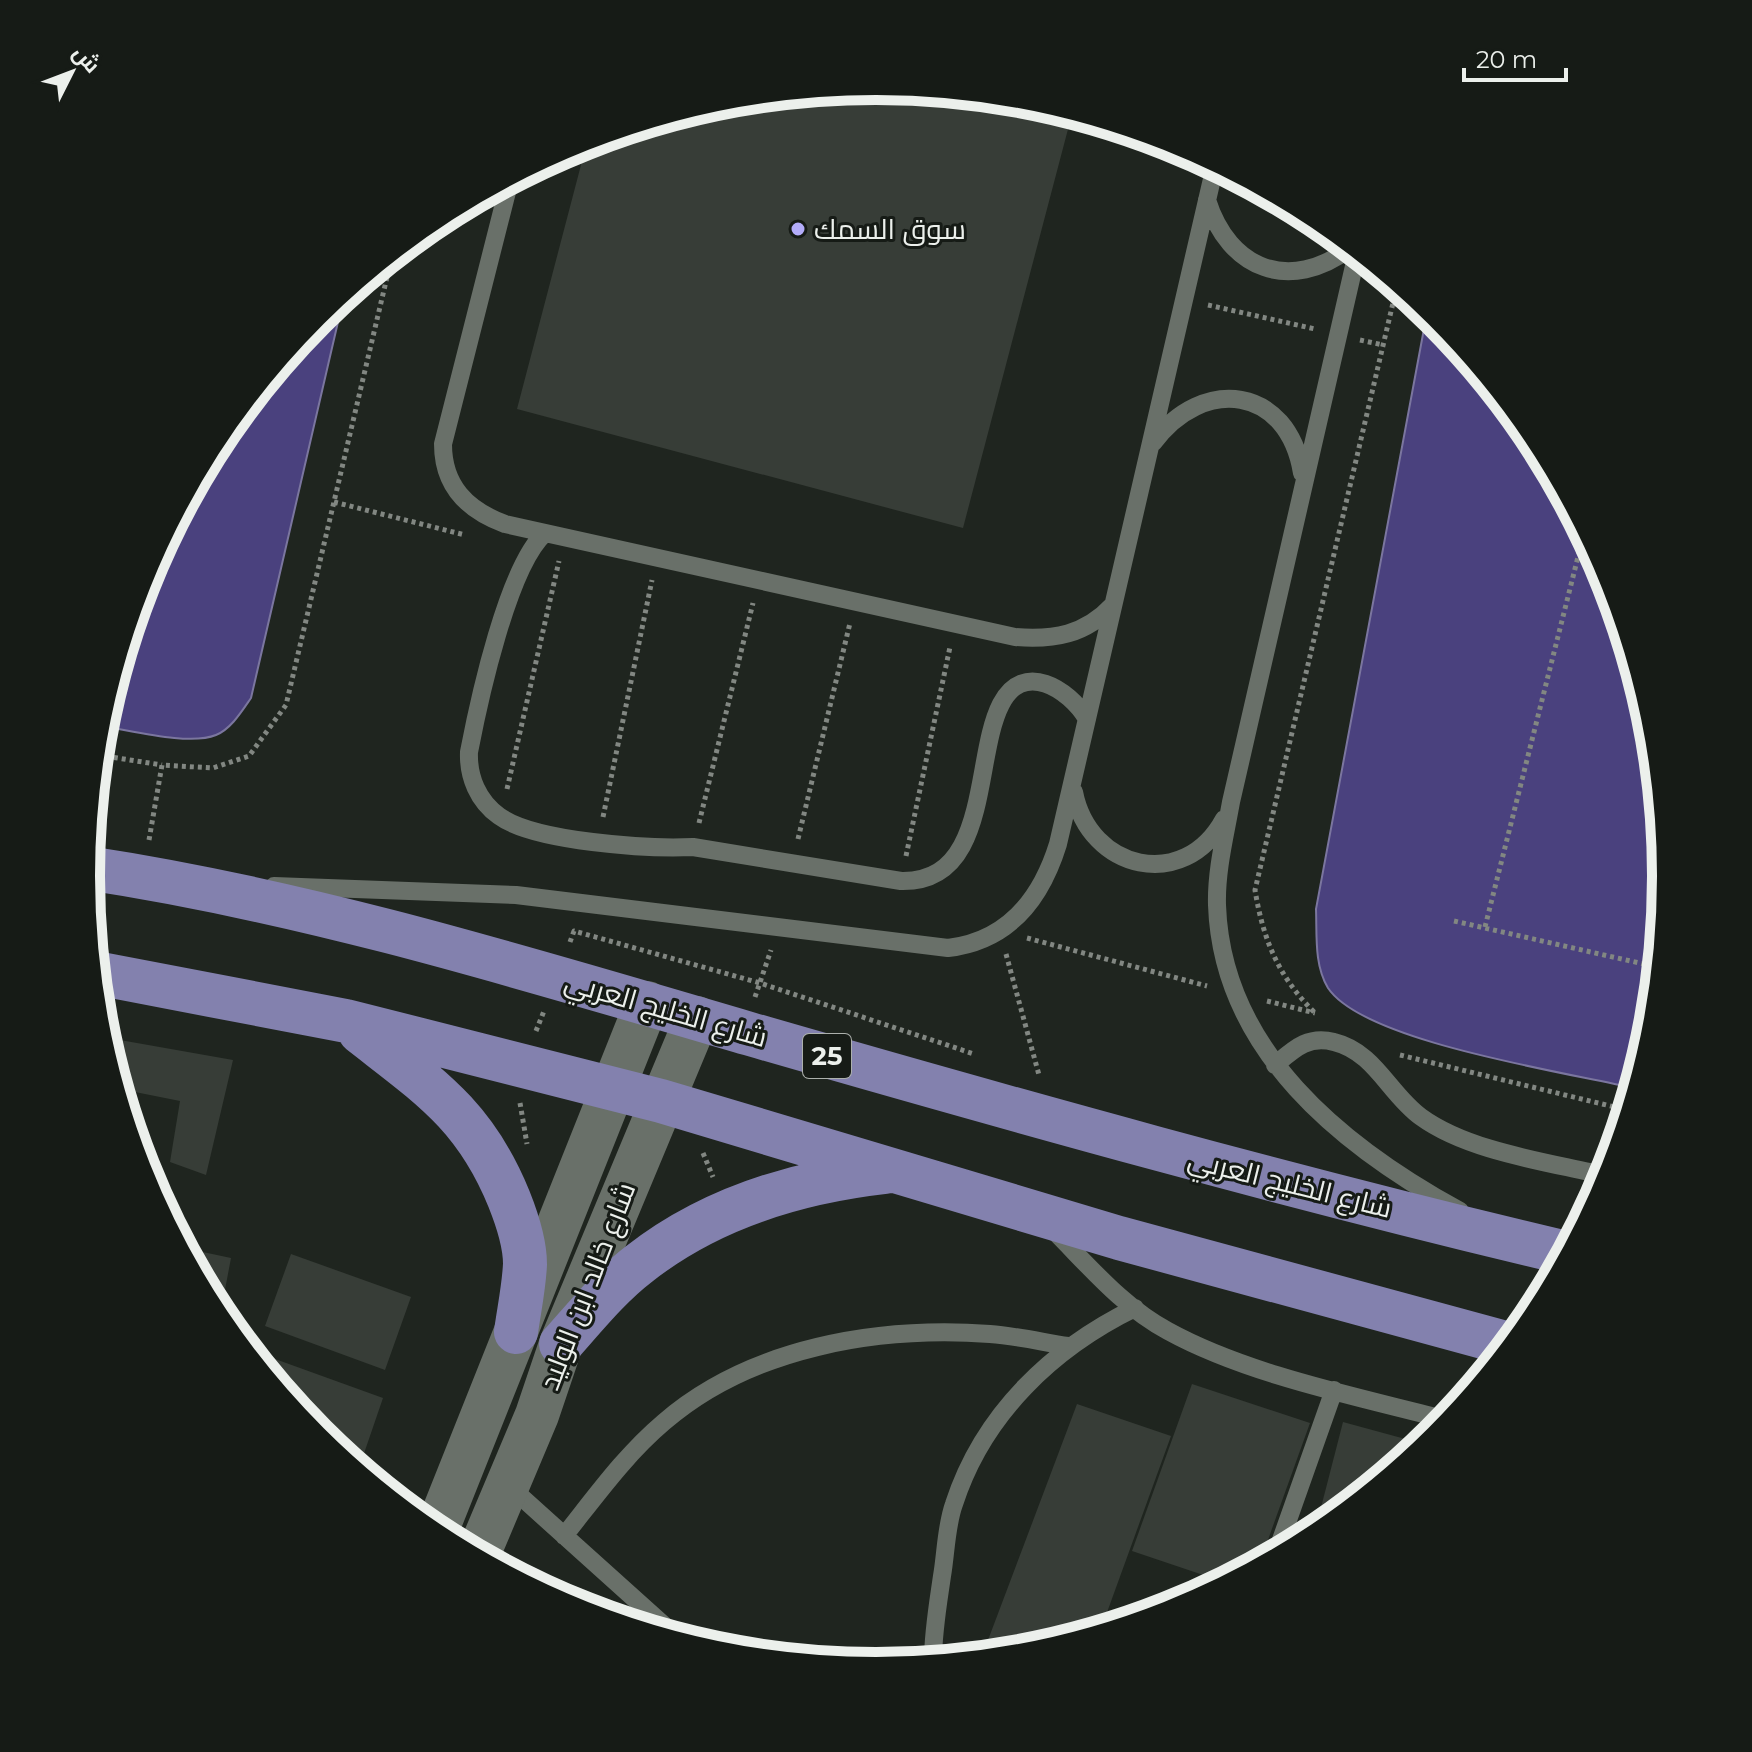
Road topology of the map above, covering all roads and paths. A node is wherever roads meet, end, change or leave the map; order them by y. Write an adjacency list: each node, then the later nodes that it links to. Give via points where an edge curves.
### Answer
1 (1212, 177): 3 (lane)
2 (506, 194): 16 (lane, via 446,427 444,463 453,486 474,510)
3 (1207, 200): 4 (lane, via 1230,243 1268,270 1313,268); 7 (lane)
4 (1339, 254)
5 (1354, 265): 11 (lane)
6 (388, 273): 15 (path)
7 (1184, 299): 11 (path); 13 (lane)
8 (1394, 299): 10 (path)
9 (1399, 303): 10 (path)
10 (1393, 304): 12 (path)
11 (1337, 334): 12 (path); 14 (lane)
12 (1383, 345): 46 (path, via 1255,890 1274,961 1294,993)
13 (1149, 449): 14 (lane, via 1180,413 1210,399 1238,399 1265,412 1286,432 1299,455); 23 (lane)
14 (1303, 480): 29 (lane)
15 (334, 502): 17 (path); 27 (path, via 286,705 249,756 213,768)
16 (545, 533): 18 (lane); 30 (lane, via 513,584 469,752 474,786)
17 (469, 536)
18 (564, 537): 20 (lane); 30 (path)
19 (1580, 550): 39 (path)
20 (656, 557): 21 (lane); 31 (path)
21 (759, 580): 22 (lane); 32 (path)
22 (856, 601): 24 (lane); 33 (path)
23 (1113, 605): 24 (lane, via 1080,631 1045,639); 25 (lane)
24 (955, 623): 36 (path)
25 (1087, 719): 28 (lane); 36 (lane, via 1069,695 1052,685 1033,681 1016,686 998,709 971,829 962,847 932,875)
26 (110, 757): 27 (path)
27 (162, 765): 35 (path)
28 (1073, 789): 29 (lane, via 1077,811 1099,839 1127,859 1153,866 1177,863 1200,849); 40 (lane, via 1048,876 1028,906)
29 (1231, 802): 44 (lane, via 1217,902 1220,942)
30 (500, 817): 31 (lane)
31 (598, 842): 32 (lane)
32 (693, 847): 33 (lane)
33 (792, 864): 36 (lane)
34 (100, 870): 35 (main road, شارع الخليج العربي / 25)
35 (143, 877): 37 (main road, شارع الخليج العربي / 25)
36 (901, 881)
37 (196, 884): 40 (lane, via 516,895 948,948); 45 (main road, شارع الخليج العربي / 25)
38 (1454, 921): 39 (path)
39 (1485, 927): 41 (path)
40 (1000, 932): 44 (path); 53 (path, via 1039,1076)
41 (1646, 964)
42 (107, 975): 49 (main road)
43 (760, 983): 51 (path)
44 (1235, 993): 46 (path); 52 (lane)
45 (647, 1003): 47 (main road, شارع الخليج العربي / 25); 54 (main road, شارع خالد ابن الوليد)
46 (1315, 1013): 48 (path)
47 (697, 1018): 55 (main road, شارع خالد ابن الوليد); 60 (main road, شارع الخليج العربي / 25, via 1133,1143)
48 (1321, 1019)
49 (346, 1021): 54 (main road); 62 (main road, via 437,1091 479,1137 519,1224 525,1263)
50 (1388, 1052): 56 (path)
51 (981, 1057)
52 (1275, 1065): 58 (lane, via 1301,1043 1337,1043 1373,1064 1401,1098 1437,1126 1497,1150); 60 (lane, via 1322,1115 1394,1171 1476,1219)
53 (1025, 1071)
54 (613, 1088): 55 (main road); 62 (main road, شارع خالد ابن الوليد)
55 (661, 1101): 57 (main road); 64 (main road, شارع خالد ابن الوليد)
56 (1616, 1107)
57 (900, 1170): 59 (main road); 64 (main road, via 830,1178 728,1212 636,1266)
58 (1593, 1173)
59 (1038, 1215): 61 (lane); 63 (main road)
60 (1553, 1250)
61 (1135, 1308): 65 (lane); 66 (lane, via 1167,1331 1214,1352)
62 (516, 1332): 69 (main road, شارع خالد ابن الوليد)
63 (1497, 1341)
64 (561, 1344): 68 (main road, شارع خالد ابن الوليد)
65 (1068, 1346): 70 (lane, via 990,1334 907,1335 838,1343 754,1367 699,1395 665,1420 629,1453); 74 (lane, via 1018,1394 984,1441 953,1504)
66 (1334, 1390): 67 (lane); 71 (lane)
67 (1433, 1416)
68 (508, 1485): 70 (lane); 72 (main road, شارع خالد ابن الوليد)
69 (441, 1518)
70 (564, 1536): 73 (lane)
71 (1282, 1537)
72 (482, 1545)
73 (659, 1621)
74 (933, 1649)

